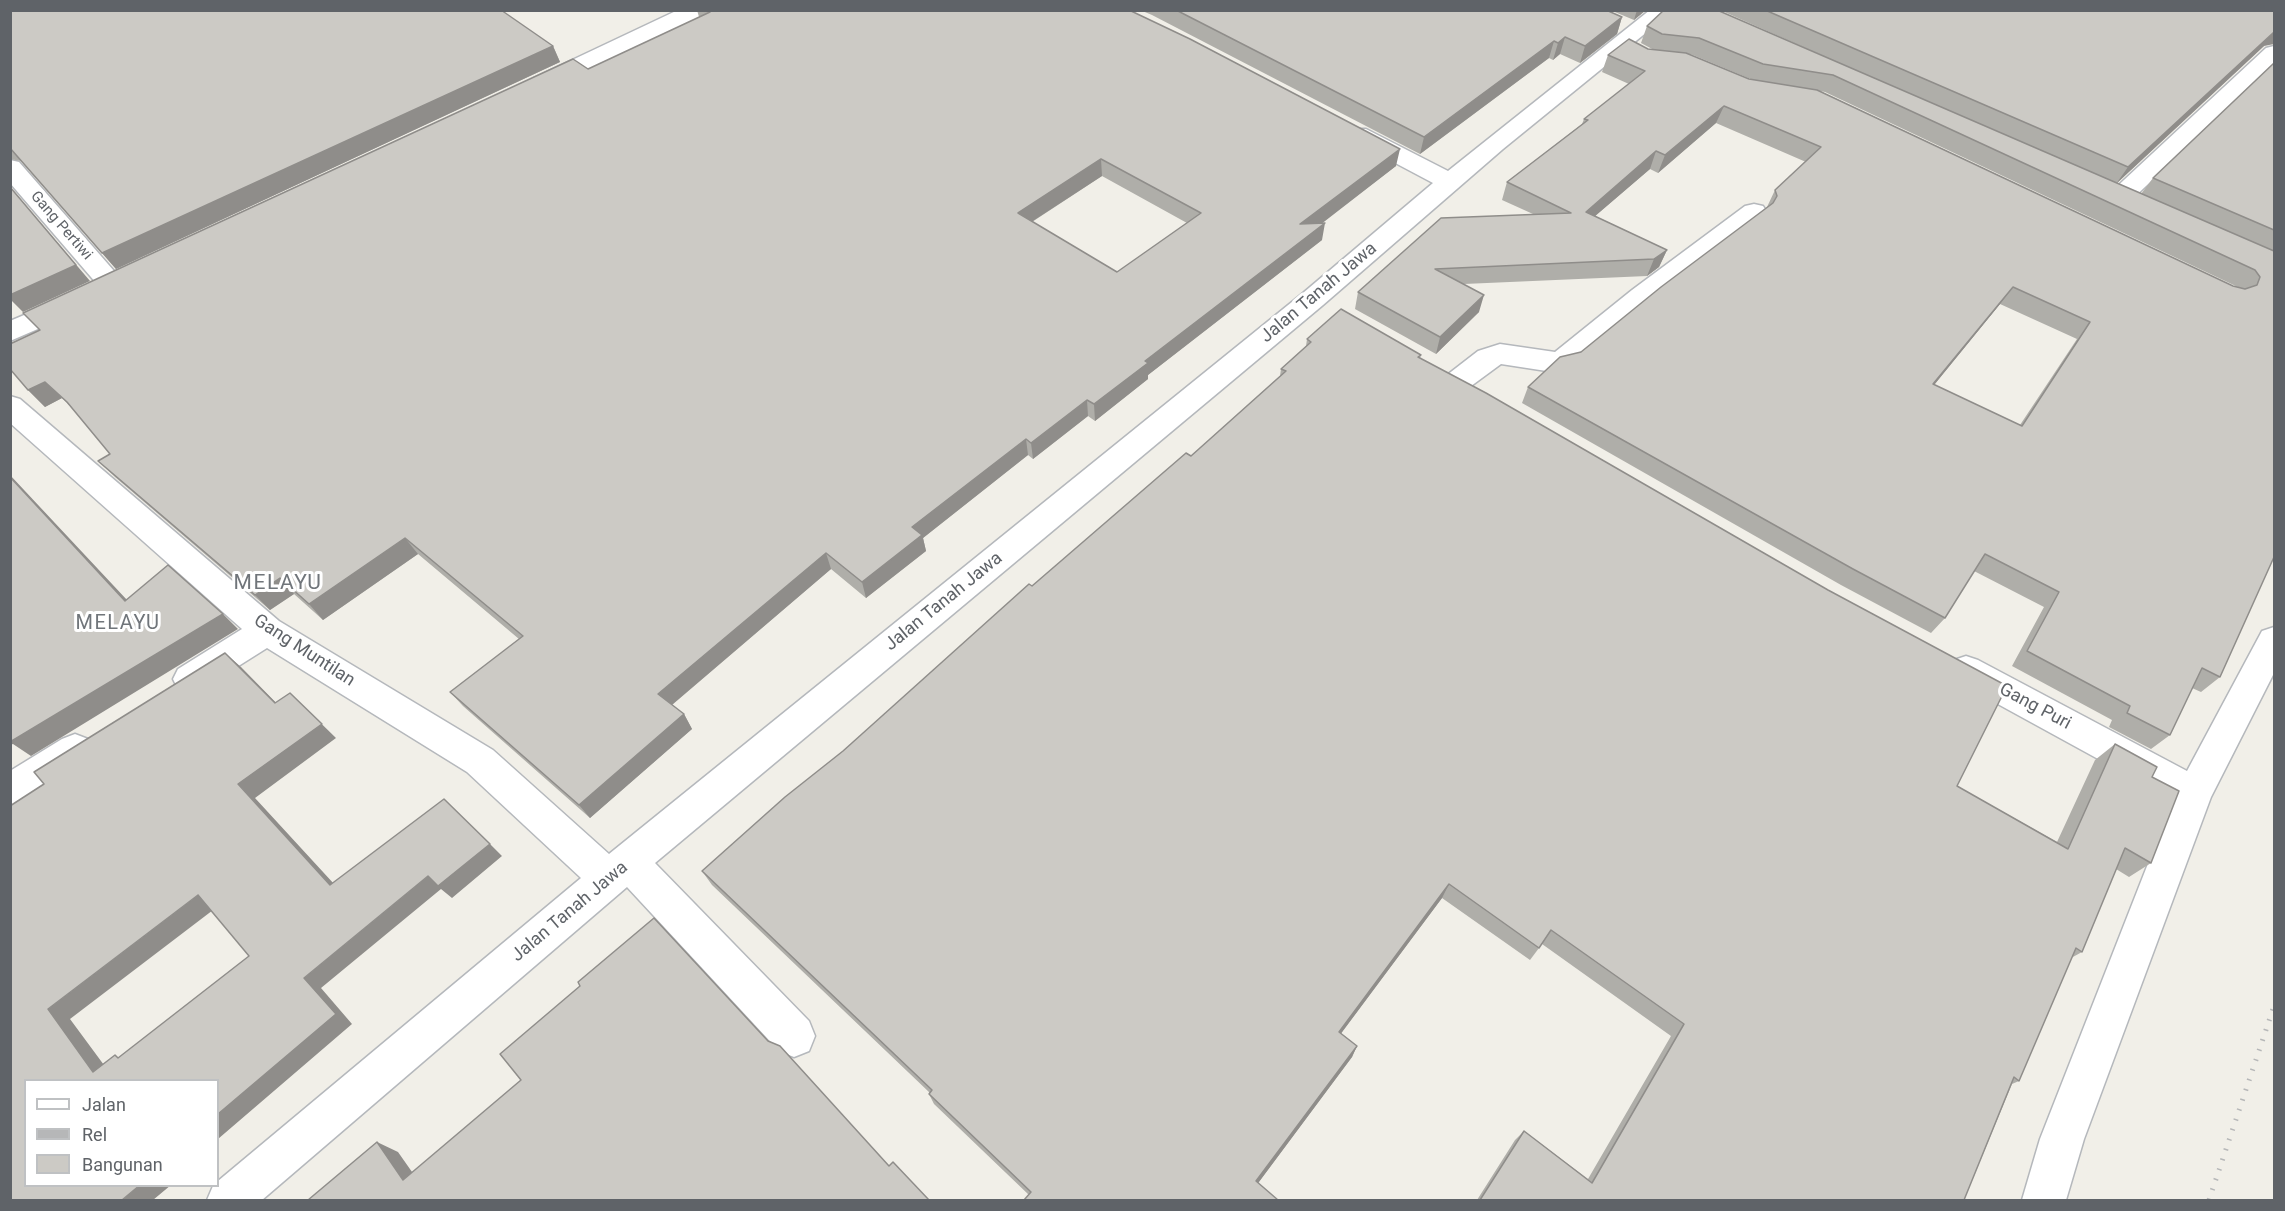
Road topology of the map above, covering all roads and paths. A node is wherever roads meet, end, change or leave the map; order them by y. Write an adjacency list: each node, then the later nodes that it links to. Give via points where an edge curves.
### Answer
1 (696, 10): 4 (street)
2 (1664, 10): 7 (street, Jalan Tanah Jawa)
3 (2274, 53): 8 (street, via 2129,203)
4 (523, 92)
5 (1340, 124): 7 (street)
6 (10, 167): 12 (street, Gang Pertiwi, via 123,280)
7 (1450, 182): 10 (street, Jalan Tanah Jawa)
8 (2097, 189)
9 (1754, 212): 13 (street, via 1563,360 1552,362 1500,354 1447,376)
10 (1313, 299): 11 (street); 22 (street, Jalan Tanah Jawa)
11 (1344, 317)
12 (10, 333)
13 (1488, 400)
14 (10, 406): 15 (street, Gang Muntilan)
15 (267, 631): 18 (street); 22 (street, Gang Muntilan, via 480,761)
16 (2274, 641): 21 (street)
17 (1943, 658): 21 (street, Gang Puri)
18 (158, 699)
19 (99, 735): 20 (street)
20 (10, 791)
21 (2194, 793): 25 (street, via 2062,1139)
22 (619, 870): 23 (street, Gang Muntilan); 24 (street, Jalan Tanah Jawa)
23 (794, 1036)
24 (230, 1200)
25 (2044, 1200)

